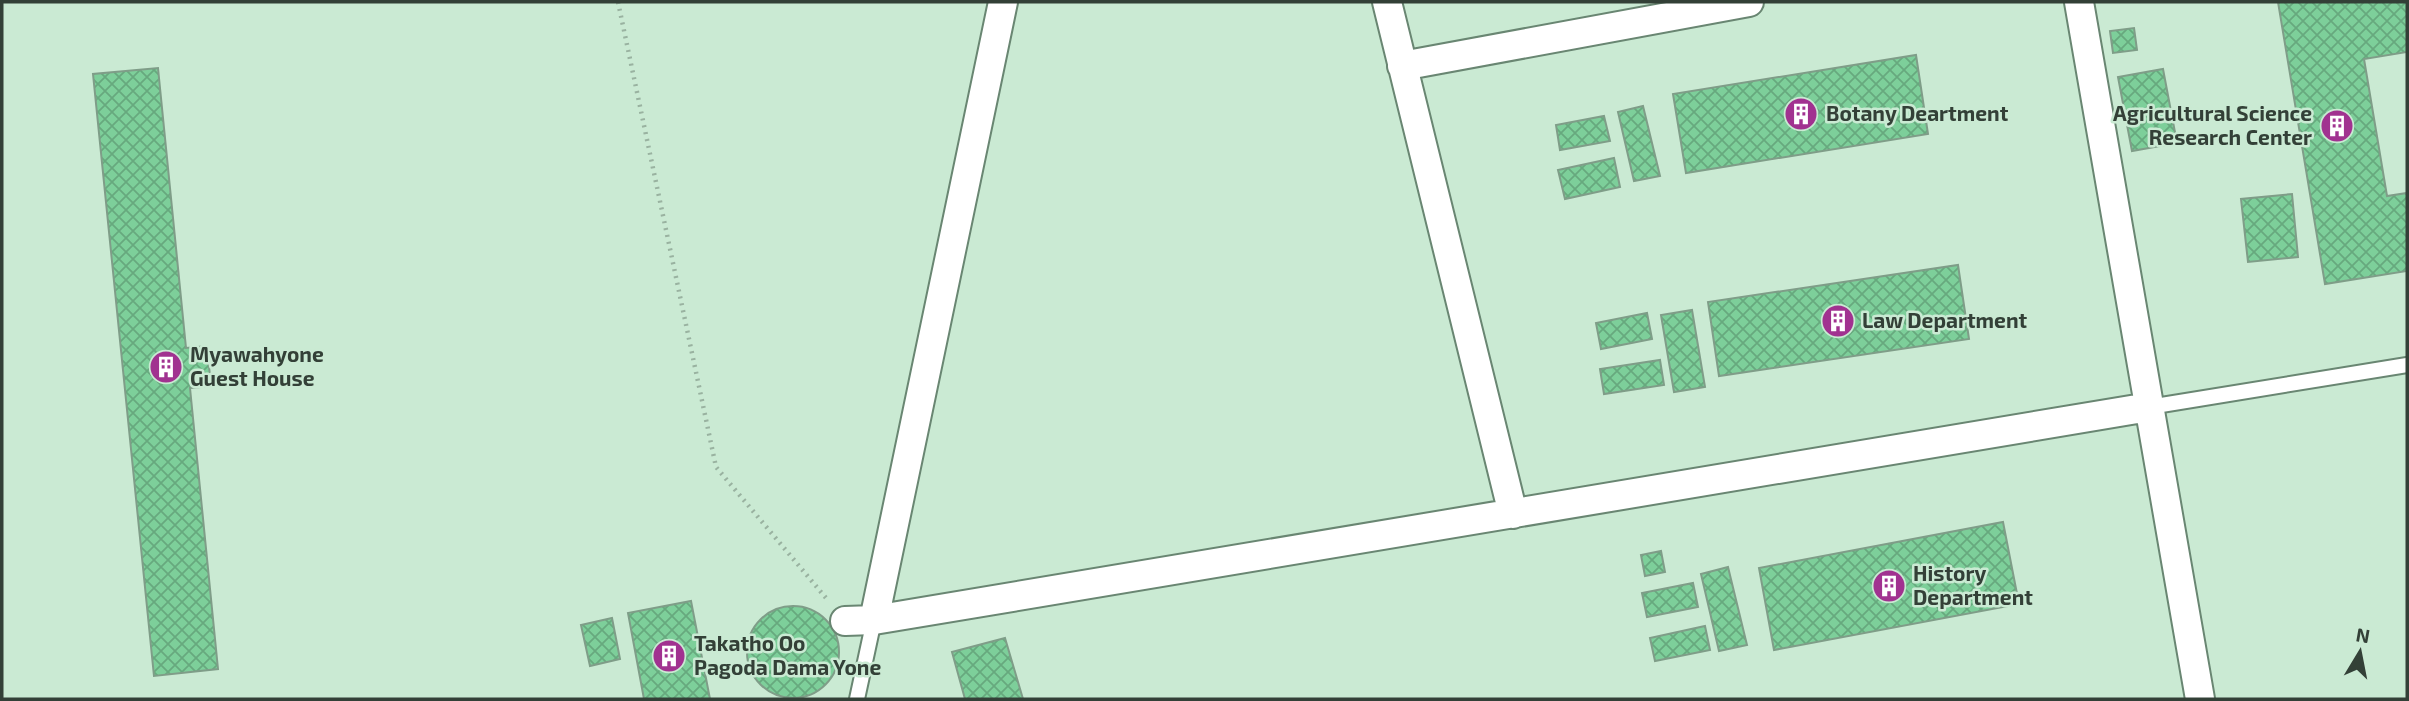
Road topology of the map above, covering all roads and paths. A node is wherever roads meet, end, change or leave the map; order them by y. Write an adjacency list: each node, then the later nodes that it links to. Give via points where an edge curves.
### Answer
1 (618, 2): 11 (path, via 716,467)
2 (1003, 2): 10 (street)
3 (1387, 2): 6 (street)
4 (1749, 2): 6 (street)
5 (2079, 2): 8 (street)
6 (1402, 66): 9 (street)
7 (2407, 365): 8 (lane)
8 (2149, 407): 9 (street); 13 (street)
9 (1513, 514): 10 (street)
10 (874, 620): 11 (street); 12 (lane)
11 (845, 621)
12 (857, 699)
13 (2200, 699)

